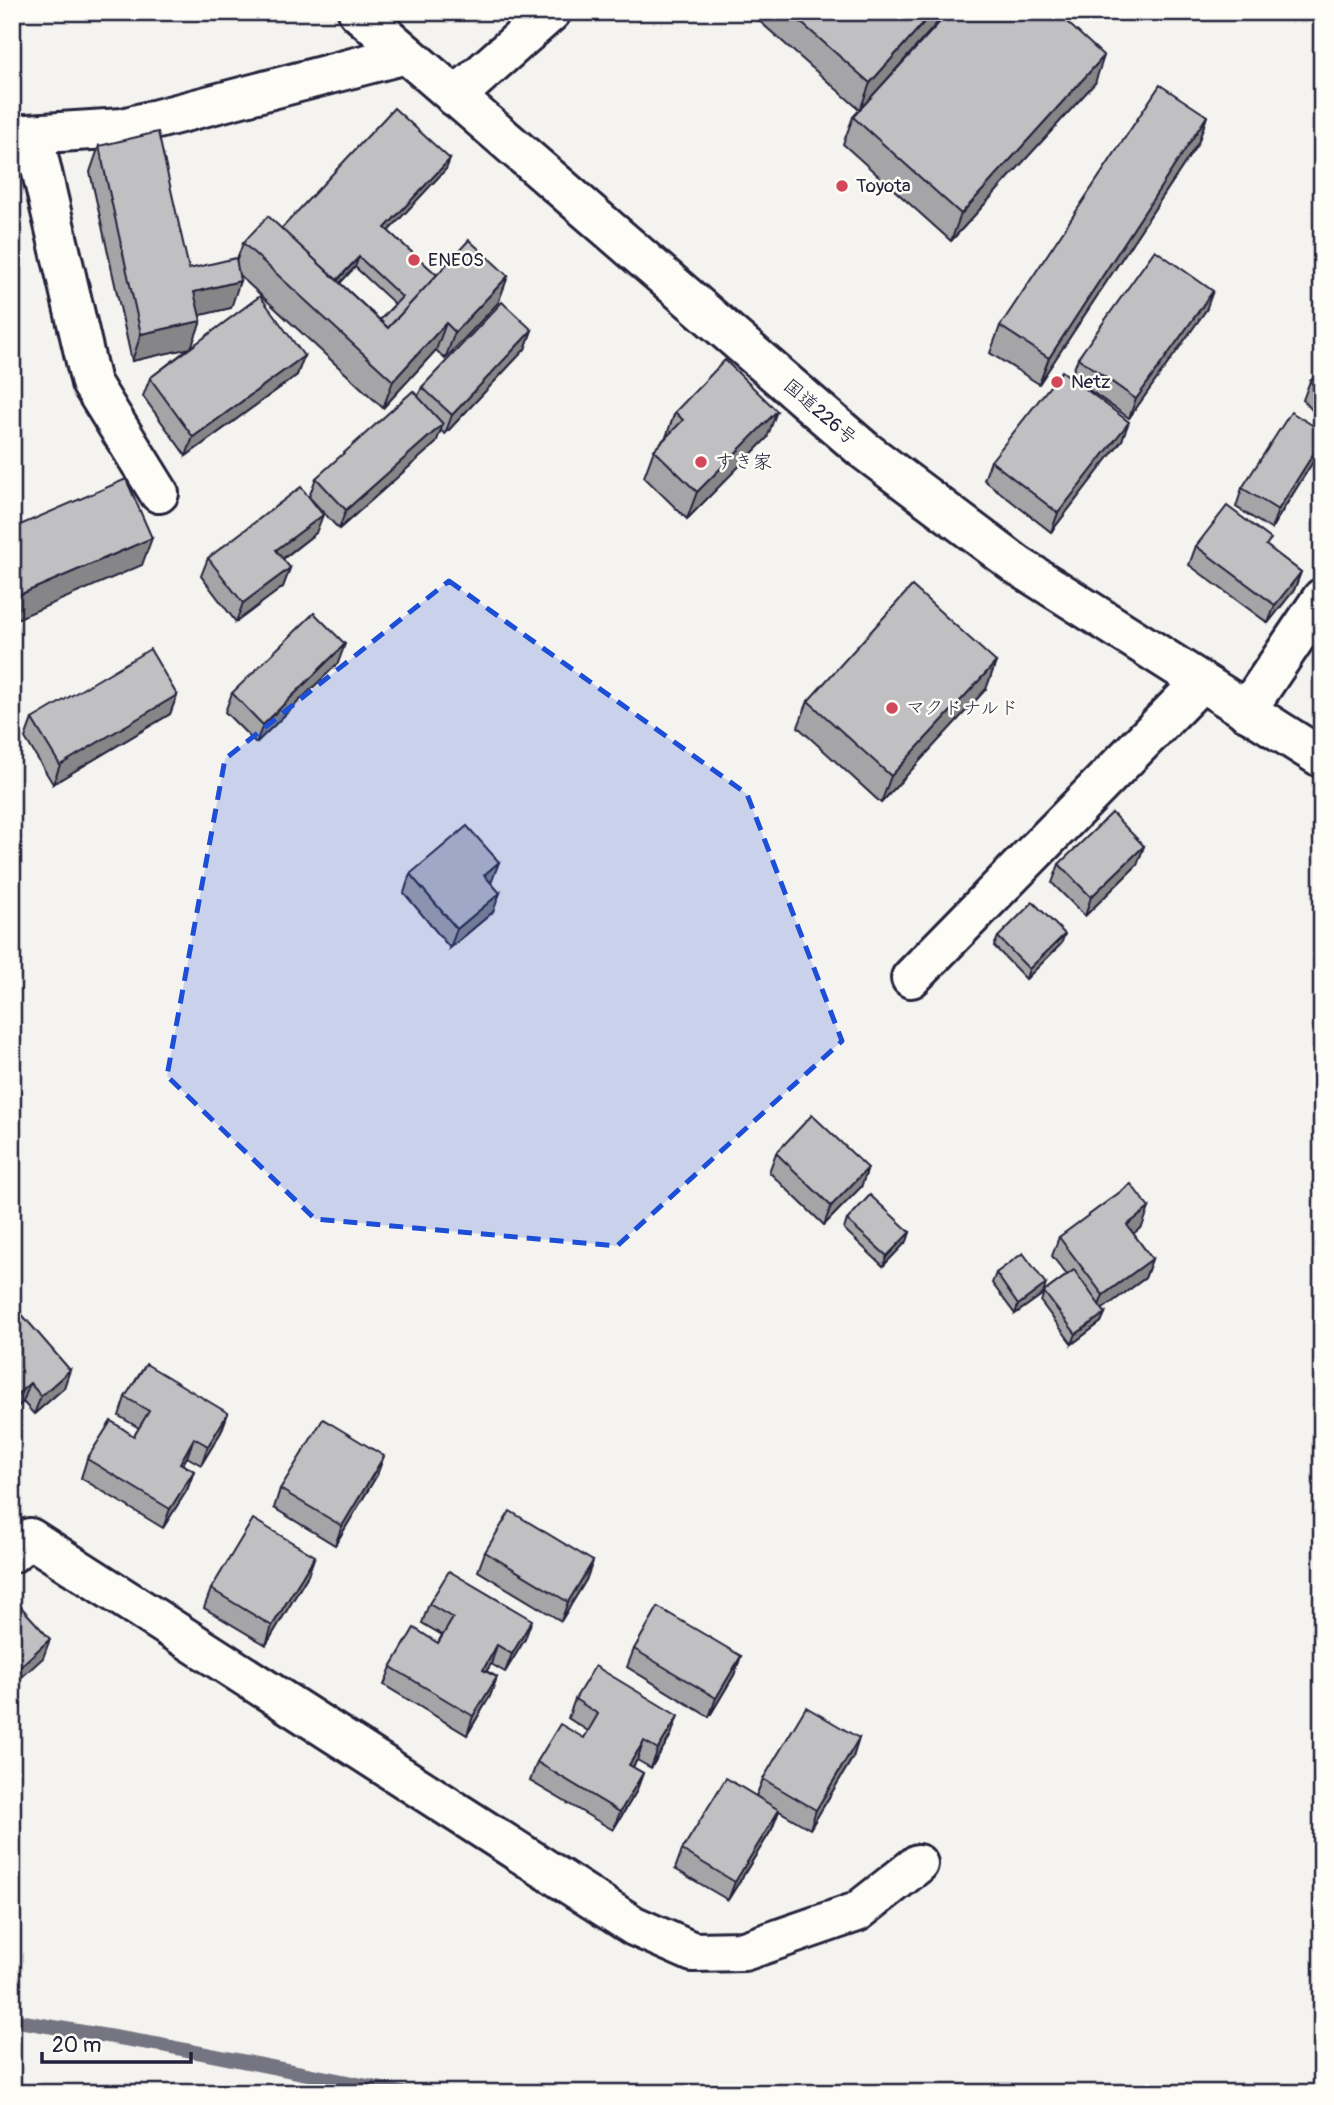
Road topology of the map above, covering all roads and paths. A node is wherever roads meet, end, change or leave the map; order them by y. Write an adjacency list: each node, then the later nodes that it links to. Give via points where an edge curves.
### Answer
1 (358, 12): 3 (main road, 国道226号)
2 (551, 12): 4 (main road)
3 (406, 54): 4 (main road, 国道226号); 5 (main road, via 123,128)
4 (454, 97): 8 (main road, 国道226号, via 864,450 1017,565)
5 (23, 135): 6 (main road, via 91,383)
6 (159, 493)
7 (1322, 598): 9 (main road)
8 (1202, 682): 9 (main road, 国道226号); 11 (main road)
9 (1246, 711): 10 (main road, 国道226号)
10 (1322, 758)
11 (911, 978)
12 (12, 1553): 13 (main road, via 30,1538 634,1926 693,1952 744,1951 857,1912)
13 (918, 1864)

